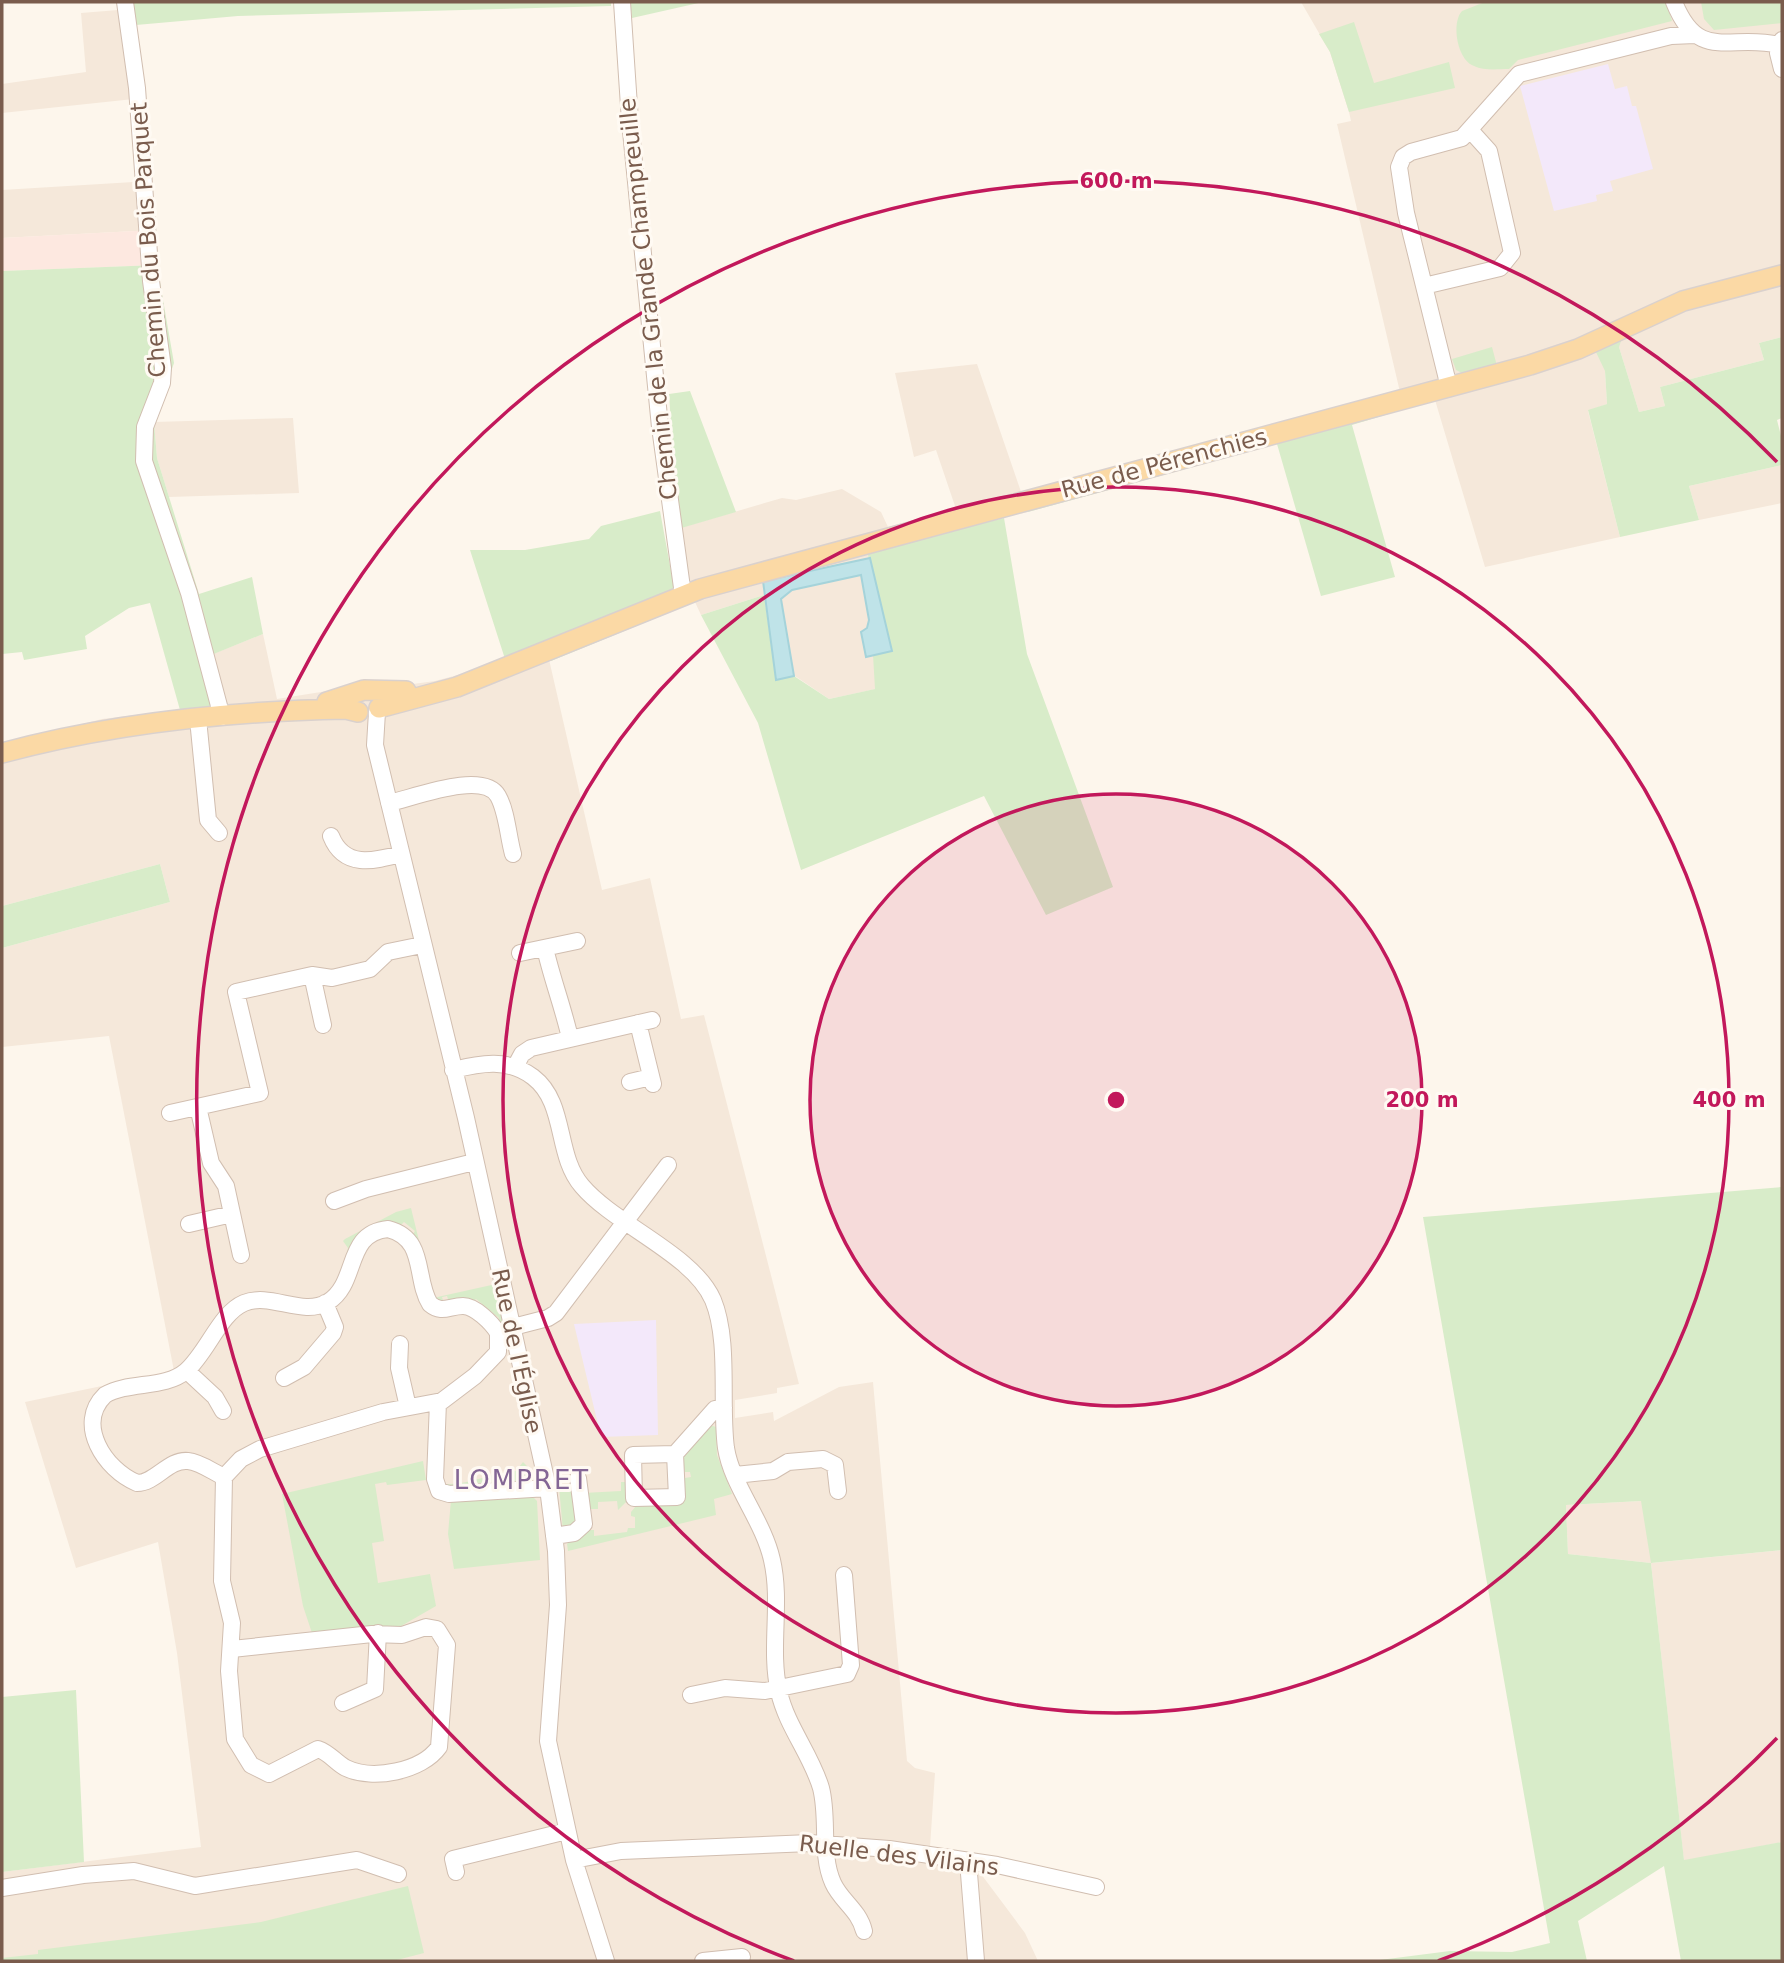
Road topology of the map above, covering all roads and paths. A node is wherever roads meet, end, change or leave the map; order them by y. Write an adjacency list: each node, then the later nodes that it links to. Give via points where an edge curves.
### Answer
1 (125, 2): 13 (street, Chemin du Bois Parquet, via 163,368 145,427 144,461 189,593)
2 (622, 2): 11 (street, Chemin de la Grande Champreuille, via 662,448)
3 (1674, 2): 4 (street)
4 (1695, 35): 5 (street, via 1716,44); 7 (street, via 1671,36 1519,74)
5 (1781, 43): 6 (street)
6 (1782, 69)
7 (1470, 130): 9 (street, via 1457,141 1407,154 1400,164 1406,213); 9 (street, via 1489,151 1513,253 1500,268)
8 (1782, 275): 10 (main road, Rue de Pérenchies, via 1683,301 1568,353)
9 (1424, 286): 10 (street)
10 (1449, 387): 11 (main road, Rue de Pérenchies)
11 (682, 595): 12 (main road, Rue de Pérenchies, via 449,690)
12 (367, 705): 13 (main road, Rue de Pérenchies); 16 (street, Rue de l'Église)
13 (222, 717): 14 (main road, Rue de Pérenchies)
14 (198, 719): 15 (main road, Rue de Pérenchies, via 97,730); 17 (street, via 208,820)
15 (2, 753)
16 (389, 803): 19 (street, Rue de l'Église); 20 (street, via 469,784 484,785 499,799)
17 (219, 833)
18 (331, 836): 19 (street, via 339,850 354,860)
19 (401, 854): 22 (street, Rue de l'Église)
20 (513, 854)
21 (577, 941): 23 (street)
22 (422, 945): 25 (street, via 386,954 370,969 329,978); 29 (street, Rue de l'Église)
23 (545, 948): 24 (street); 27 (street)
24 (520, 953)
25 (312, 975): 26 (street); 31 (street, via 236,992 260,1093)
26 (323, 1025)
27 (570, 1038): 28 (street, via 527,1049); 30 (street, via 645,1021 652,1081)
28 (515, 1067): 29 (street, via 484,1063); 37 (street, via 536,1079 550,1096 576,1178)
29 (453, 1070): 33 (street, Rue de l'Église)
30 (630, 1082)
31 (198, 1107): 32 (street); 36 (street, via 211,1163 225,1183)
32 (170, 1113)
33 (474, 1162): 35 (street); 41 (street, Rue de l'Église)
34 (668, 1166): 37 (street)
35 (334, 1201)
36 (232, 1214): 38 (street); 39 (street)
37 (625, 1222): 41 (street, via 552,1317); 47 (street, via 690,1271 712,1300 720,1340)
38 (189, 1224)
39 (241, 1255)
40 (325, 1303): 41 (street, via 345,1284 359,1244 376,1232 391,1230 416,1250 426,1298 433,1307 470,1308); 43 (street, via 309,1307 255,1300 241,1304); 44 (street, via 333,1333 304,1367)
41 (508, 1330): 45 (street, via 496,1356); 53 (street, Rue de l'Église)
42 (400, 1344): 46 (street, via 399,1368)
43 (187, 1371): 48 (street); 51 (street, via 105,1395 93,1416 95,1436 108,1462 137,1483 186,1461)
44 (284, 1378)
45 (438, 1402): 46 (street); 53 (street, via 435,1484 439,1491)
46 (408, 1407): 51 (street, via 260,1449 245,1456)
47 (724, 1408): 49 (street, via 715,1409); 50 (street, via 727,1453)
48 (223, 1411)
49 (676, 1454)
50 (735, 1475): 54 (street, via 768,1473 788,1462 827,1459 835,1465); 59 (street, via 760,1522 773,1565 778,1598)
51 (224, 1477): 58 (street, via 222,1581 232,1616)
52 (578, 1478): 55 (street, via 584,1524 574,1533)
53 (548, 1488): 55 (street, Rue de l'Église)
54 (838, 1491)
55 (554, 1536): 62 (street, Rue de l'Église, via 558,1605 548,1737)
56 (844, 1575): 59 (street, via 850,1669 844,1675)
57 (378, 1633): 58 (street); 58 (street, via 402,1635 430,1627 443,1634 447,1645 439,1747 421,1763 376,1773 352,1770 318,1749 274,1774 254,1768 233,1730); 61 (street, via 375,1689)
58 (232, 1649)
59 (778, 1688): 60 (street, via 726,1688); 63 (street, via 787,1719 820,1784)
60 (691, 1695)
61 (343, 1703)
62 (567, 1831): 64 (street, Rue de l'Église); 66 (street, via 453,1859)
63 (826, 1844): 64 (street, Ruelle des Vilains, via 779,1842 628,1851); 65 (street, Ruelle des Vilains); 70 (street, via 833,1883 859,1916)
64 (574, 1860): 72 (street, Rue de l'Église)
65 (968, 1861): 68 (street, Ruelle des Vilains); 74 (street)
66 (456, 1872)
67 (398, 1874): 69 (street, via 357,1860 195,1886 134,1871)
68 (1096, 1887)
69 (2, 1888)
70 (864, 1931)
71 (742, 1957): 73 (street)
72 (606, 1961)
73 (703, 1961)
74 (976, 1961)

